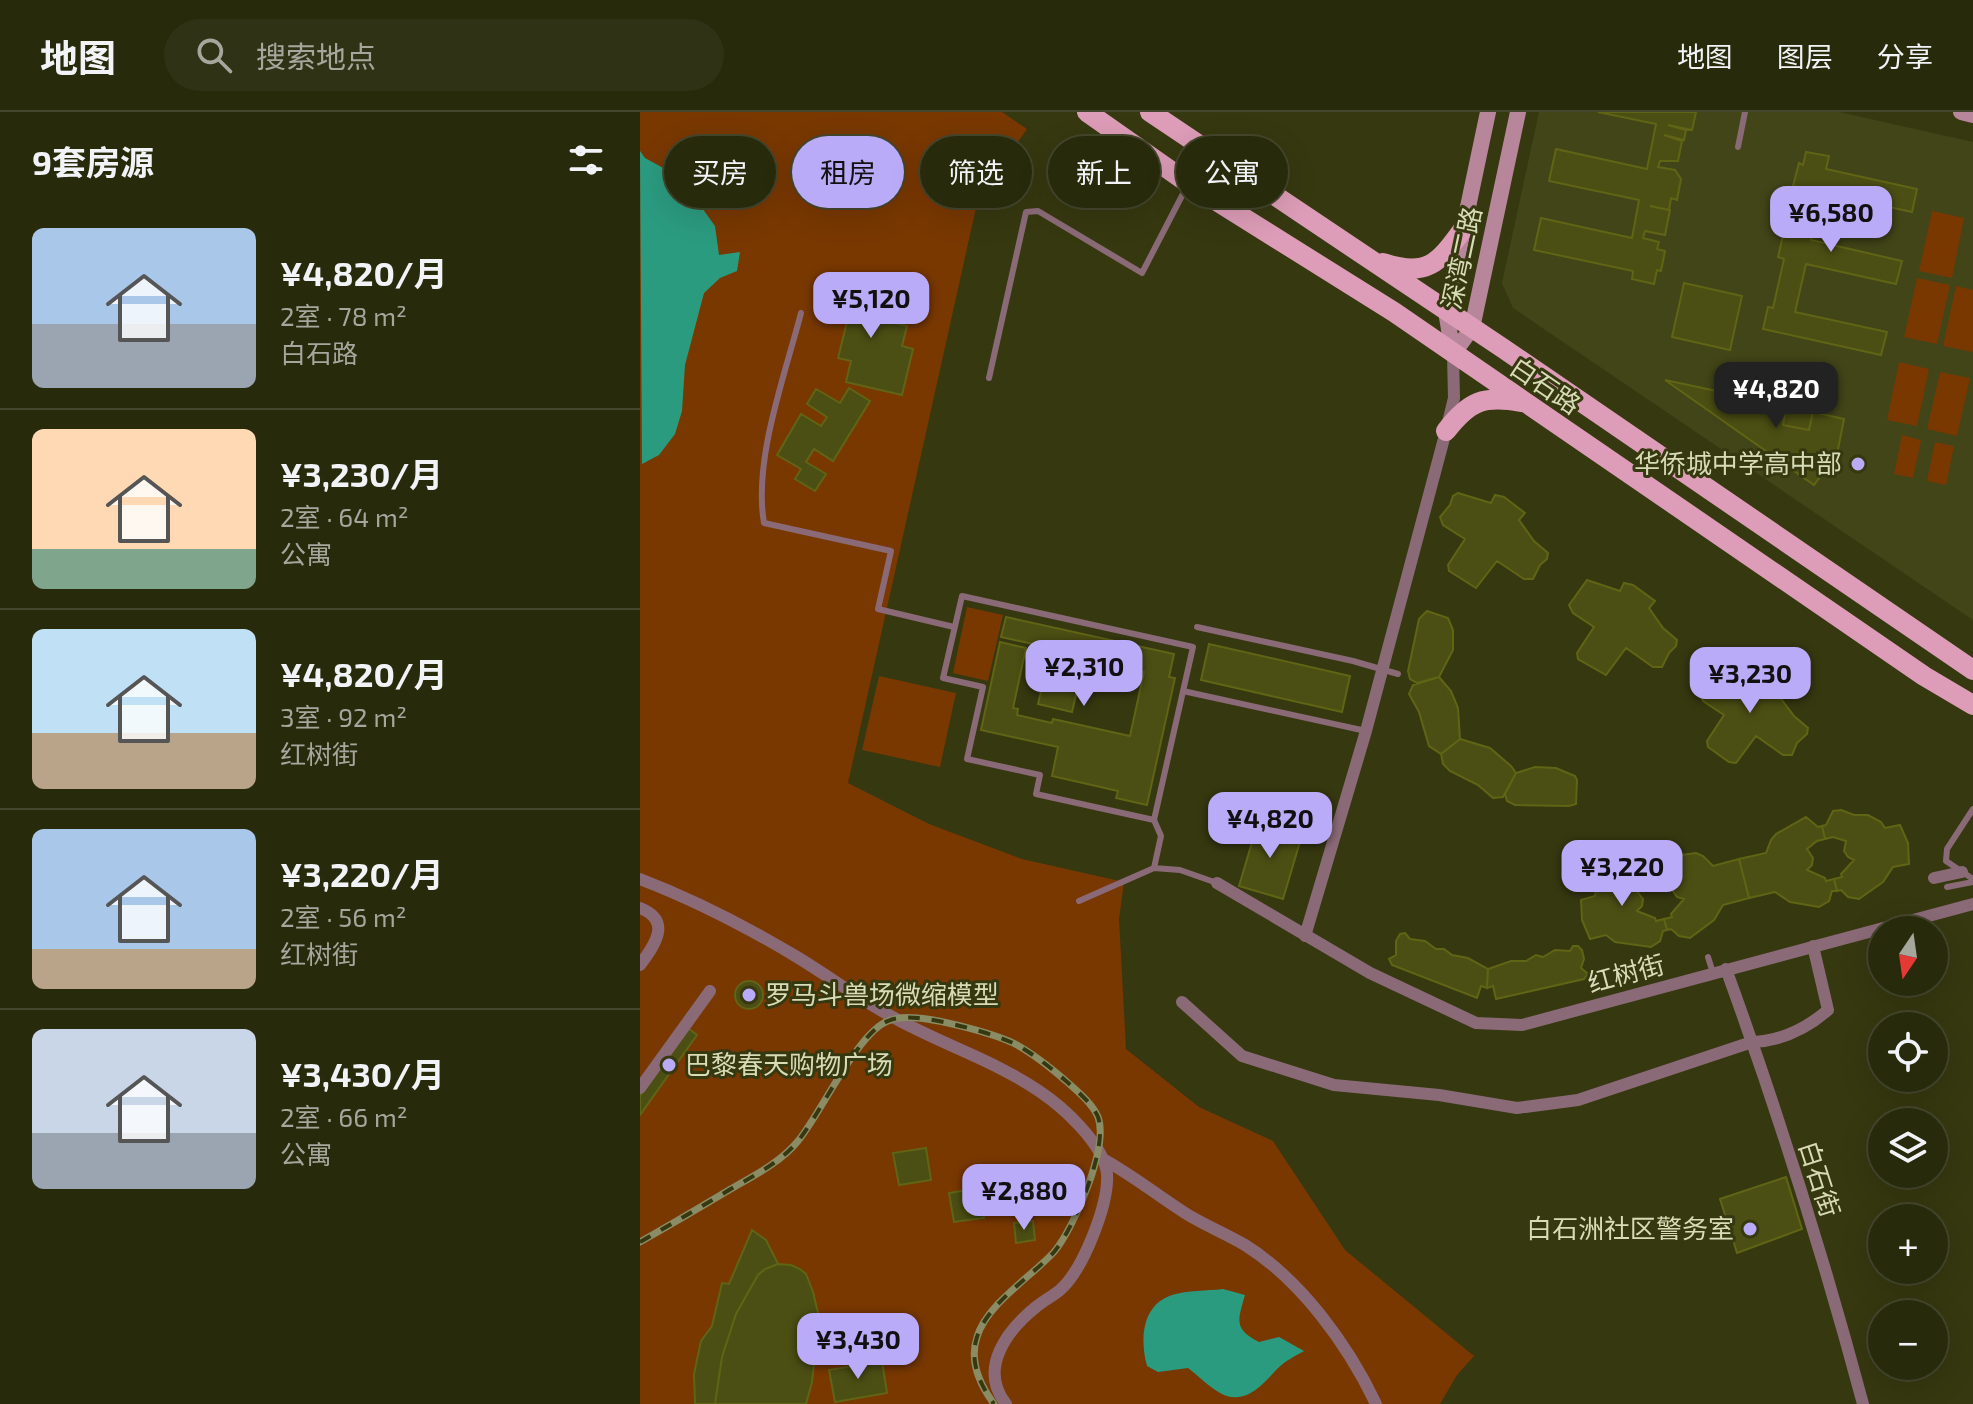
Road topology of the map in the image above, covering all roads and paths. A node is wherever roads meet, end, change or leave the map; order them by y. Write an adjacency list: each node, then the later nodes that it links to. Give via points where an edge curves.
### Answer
1 (1087, 112): 9 (main road, 白石路)
2 (1150, 112): 13 (main road, 白石路)
3 (1488, 112): 12 (street, 深湾二路)
4 (1518, 112): 16 (street, 深湾二路)
5 (1745, 112): 8 (lane)
6 (1961, 112): 7 (street)
7 (1973, 115)
8 (1738, 147)
9 (1176, 175)
10 (1176, 206): 18 (lane, via 1142,273 1038,211 1026,212)
11 (1228, 208): 17 (main road, 白石路)
12 (1464, 228): 13 (main road, via 1446,254 1428,268 1411,270); 14 (street, 深湾二路)
13 (1369, 258): 14 (main road, 白石路)
14 (1446, 311): 16 (main road, 白石路); 17 (street, 深湾二路)
15 (801, 313): 21 (lane, via 765,461 760,500 764,523 891,551 878,609)
16 (1472, 328): 17 (street, 深湾二路); 24 (main road, 白石路)
17 (1453, 354): 19 (main road, 白石路); 20 (street, via 1454,398)
18 (989, 378)
19 (1524, 403): 20 (main road, via 1479,401); 27 (main road, 白石路)
20 (1446, 431): 23 (street)
21 (954, 627): 26 (lane, via 962,596 1193,647); 30 (lane, via 943,678 983,687 967,759 1040,775 1036,794)
22 (1197, 627): 23 (lane)
23 (1383, 668): 25 (lane); 28 (street)
24 (1973, 670)
25 (1398, 674)
26 (1183, 691): 28 (lane); 30 (lane)
27 (1973, 705)
28 (1366, 731): 41 (street)
29 (1973, 809): 33 (lane, via 1947,849 1946,861)
30 (1154, 820): 31 (lane, via 1161,836)
31 (1154, 868): 35 (lane, via 1180,870); 38 (lane)
32 (1934, 878): 33 (street)
33 (1969, 878): 36 (lane)
34 (640, 879): 37 (street)
35 (1217, 883): 41 (street, 红树街)
36 (1947, 887)
37 (665, 889): 40 (street); 53 (street, via 770,941 887,1014 990,1061 1041,1092 1071,1118)
38 (1079, 901)
39 (1973, 904): 42 (street, 红树街)
40 (644, 909): 44 (street, via 657,923 658,936)
41 (1305, 936): 46 (street, 红树街, via 1476,1023 1501,1026 1522,1025)
42 (1813, 946): 45 (street, 红树街); 49 (street, via 1828,1010 1793,1033)
43 (1708, 957): 46 (lane)
44 (640, 965)
45 (1726, 969): 46 (street, 红树街); 49 (street, 白石街)
46 (1713, 973)
47 (710, 991): 51 (street)
48 (1182, 1002): 49 (street, via 1242,1056 1334,1085 1517,1108 1578,1100)
49 (1752, 1042): 56 (street, 白石街)
50 (640, 1062): 51 (street)
51 (652, 1071): 52 (street)
52 (640, 1088)
53 (1103, 1159): 54 (street, via 1105,1199 1078,1265 1062,1289 1013,1327 1001,1345 996,1387); 55 (street, via 1262,1257 1341,1340)
54 (1006, 1404)
55 (1376, 1404)
56 (1863, 1404)

